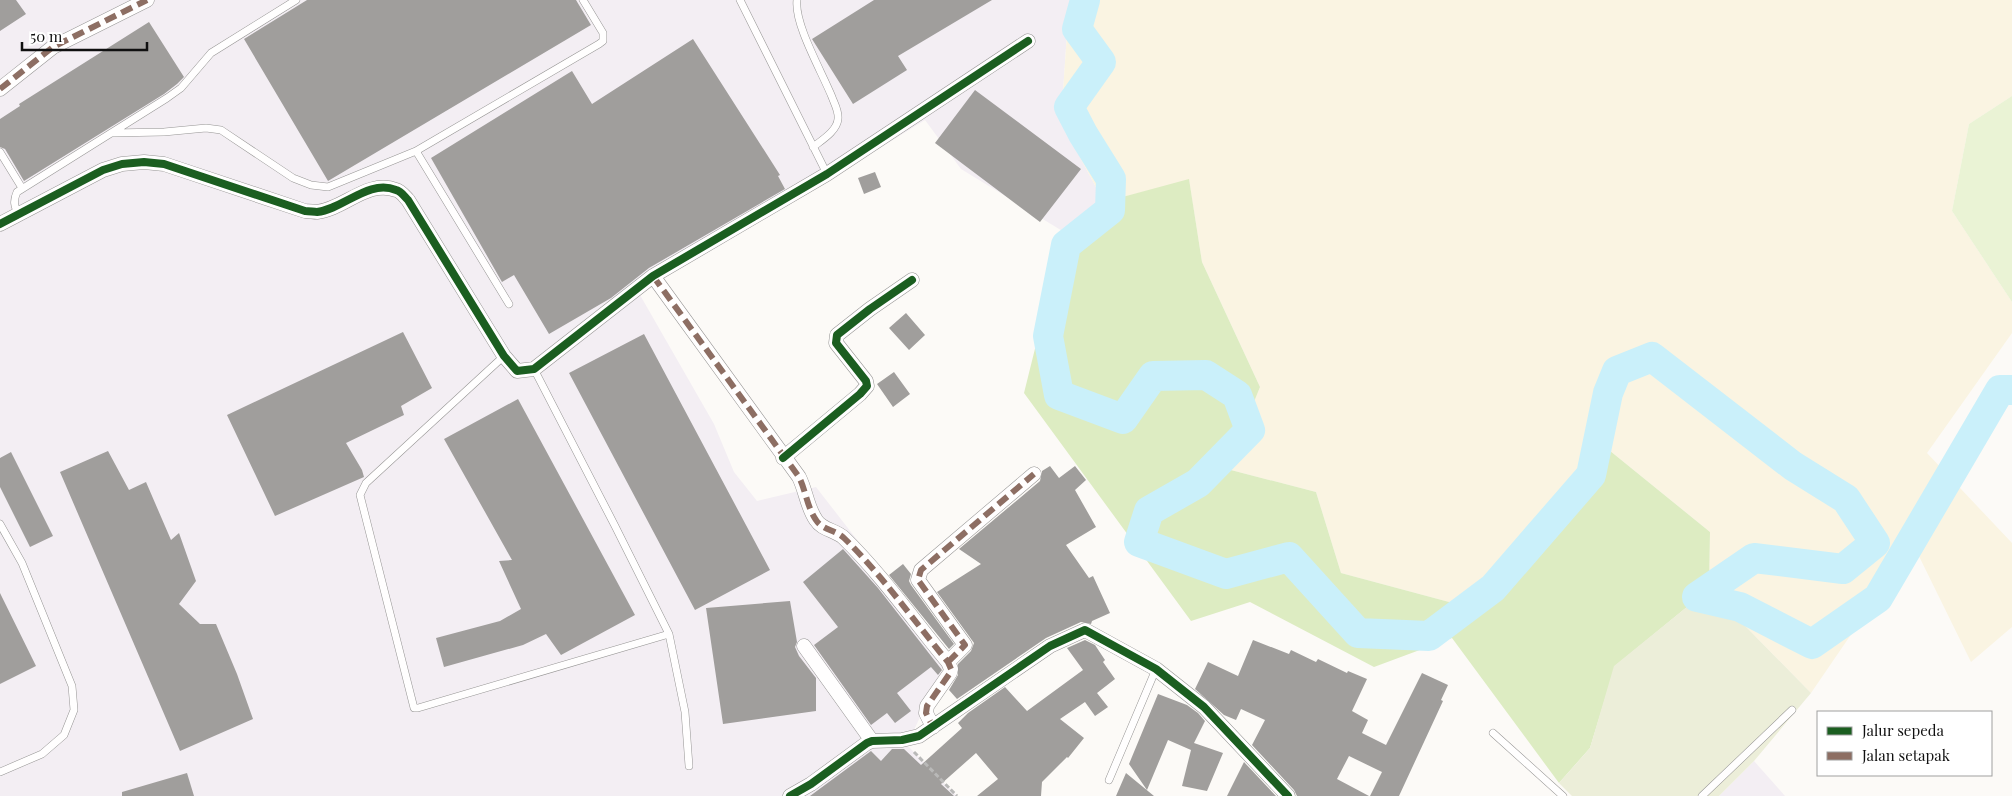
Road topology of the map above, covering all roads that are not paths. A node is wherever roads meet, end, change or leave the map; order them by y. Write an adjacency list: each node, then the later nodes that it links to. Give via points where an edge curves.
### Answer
1 (147, 0): 7 (street, via 53,47)
2 (296, 0): 8 (lane, via 212,52 181,88)
3 (583, 0): 10 (lane, via 603,33 603,41)
4 (740, 0): 9 (lane)
5 (797, 0): 9 (lane, via 800,23 838,119 836,126)
6 (1028, 41): 12 (street)
7 (0, 89)
8 (112, 133): 10 (lane, via 221,130 293,178 328,187); 13 (lane)
9 (814, 147): 12 (lane)
10 (416, 151): 18 (lane)
11 (0, 152): 13 (lane)
12 (827, 174): 16 (street)
13 (22, 188): 14 (lane, via 14,199)
14 (18, 215): 15 (street); 19 (street, via 103,170 144,162 164,164 317,212 368,190 382,187 398,190 408,200)
15 (0, 224)
16 (653, 276): 20 (street); 21 (street)
17 (912, 280): 21 (street, via 837,335 836,343 867,386)
18 (509, 304)
19 (504, 356): 20 (street, via 517,371); 24 (lane, via 366,483 360,495 414,708)
20 (534, 369): 24 (lane)
21 (783, 458): 26 (street, via 799,477 817,522 843,537)
22 (1034, 474): 26 (street, via 917,576 965,645)
23 (0, 524): 33 (lane, via 22,563 72,686 74,710 64,735 42,754)
24 (669, 634): 32 (lane, via 685,712)
25 (804, 646): 31 (street)
26 (948, 662): 29 (street, via 950,673 927,706 926,713)
27 (1156, 669): 29 (street, via 1083,631 1050,646); 34 (lane); 36 (street, via 1204,707)
28 (1792, 710): 38 (lane)
29 (933, 727): 31 (street, via 911,739)
30 (1494, 733): 37 (lane)
31 (872, 741): 35 (street)
32 (689, 766)
33 (0, 772)
34 (1109, 780)
35 (790, 796)
36 (1288, 796)
37 (1563, 796)
38 (1702, 796)

